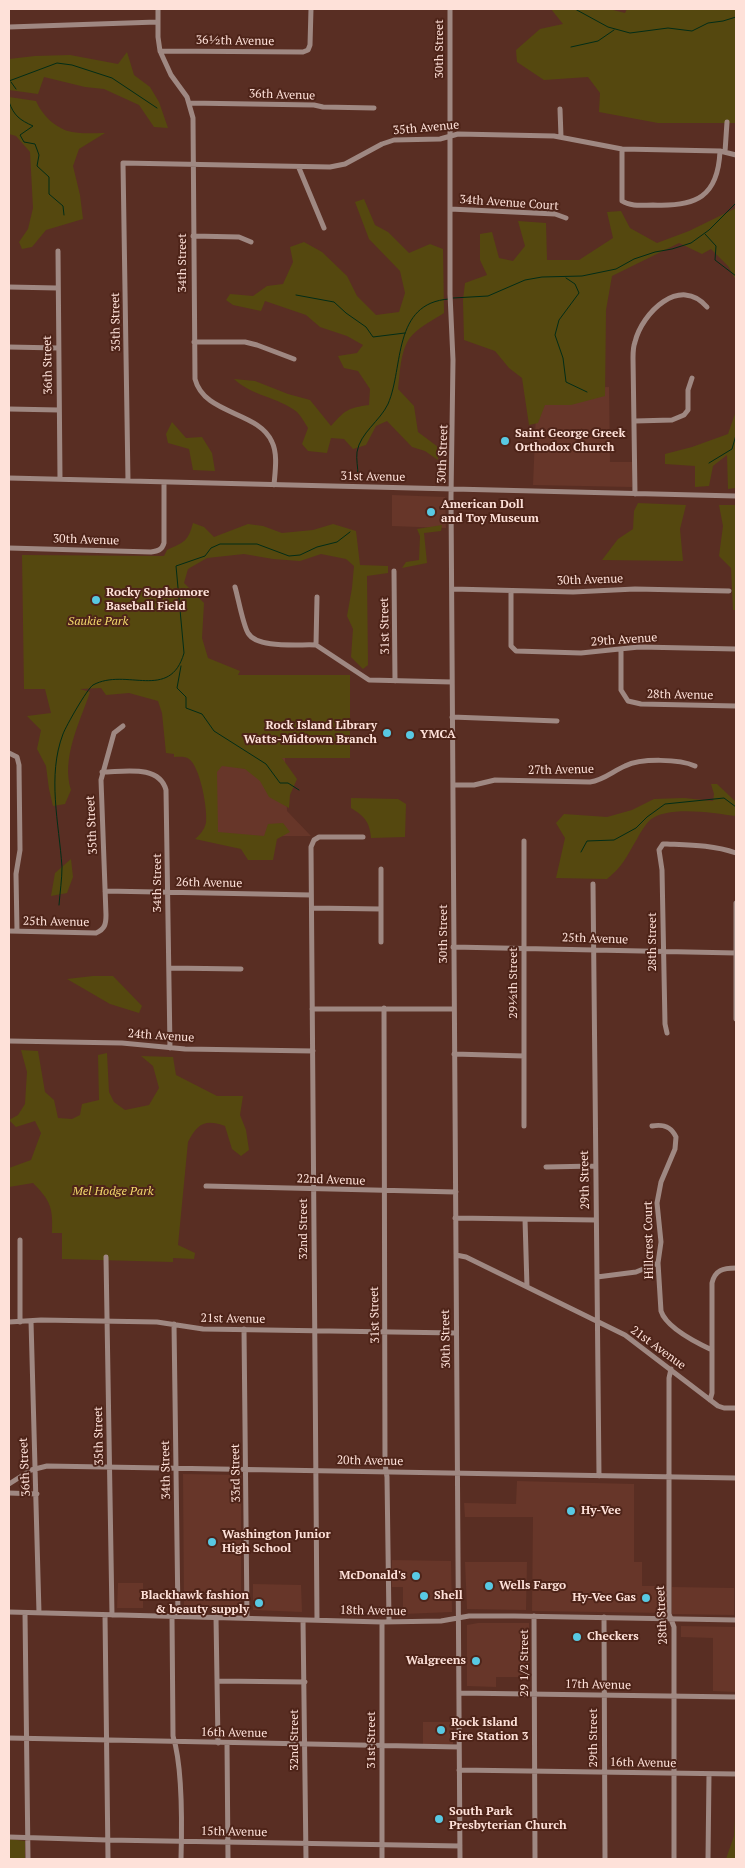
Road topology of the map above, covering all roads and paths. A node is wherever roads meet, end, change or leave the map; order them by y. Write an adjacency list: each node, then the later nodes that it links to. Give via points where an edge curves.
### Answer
1 (158, 9): 4 (street, 34th Street)
2 (311, 9): 6 (street, 36½th Avenue, via 308,50)
3 (450, 9): 11 (street, 30th Street)
4 (157, 22): 5 (street); 6 (street, 34th Street)
5 (9, 27)
6 (160, 51): 7 (street, 34th Street)
7 (189, 103): 8 (street, 36th Avenue); 17 (street, 34th Street, via 193,118)
8 (374, 108)
9 (560, 109): 12 (street)
10 (727, 122): 14 (street)
11 (450, 137): 12 (street, 35th Avenue, via 458,134); 18 (street, 35th Avenue, via 394,140 340,166); 19 (street, 30th Street)
12 (561, 137): 13 (street, 35th Avenue)
13 (622, 149): 14 (street, 35th Avenue); 14 (street, via 622,201 662,209 706,194 716,178)
14 (722, 152): 15 (street, 35th Avenue)
15 (736, 155)
16 (123, 163): 17 (street, 35th Avenue); 38 (street, 35th Street)
17 (193, 165): 18 (street, 35th Avenue); 22 (street, 34th Street)
18 (298, 168): 21 (street)
19 (450, 209): 20 (street, 34th Avenue Court, via 556,214); 41 (street, 30th Street, via 454,385)
20 (566, 218)
21 (324, 228)
22 (193, 236): 23 (street, via 239,237); 28 (street, 34th Street)
23 (252, 242)
24 (58, 251): 26 (street, 36th Street)
25 (9, 287): 26 (street)
26 (57, 288): 30 (street, 36th Street)
27 (707, 307): 35 (street, via 700,299 678,296 661,303 648,316 634,348)
28 (194, 342): 31 (street, via 245,342); 40 (street, 34th Street, via 195,379 200,391 263,429 272,440)
29 (9, 347): 30 (street)
30 (58, 348): 34 (street, 36th Street)
31 (294, 359)
32 (692, 378): 35 (street, via 688,410 684,415 672,420)
33 (9, 409): 34 (street)
34 (59, 410): 37 (street, 36th Street)
35 (635, 421): 42 (street)
36 (9, 478): 37 (street, 31st Avenue)
37 (60, 480): 38 (street, 31st Avenue)
38 (128, 481): 39 (street, 31st Avenue)
39 (164, 482): 40 (street, 31st Avenue); 44 (street, 30th Avenue, via 162,549 150,552)
40 (274, 485): 41 (street, 31st Avenue)
41 (452, 489): 42 (street, 31st Avenue); 47 (street, 30th Street)
42 (635, 494): 43 (street, 31st Avenue)
43 (736, 496)
44 (9, 548)
45 (394, 571): 54 (street, 31st Street)
46 (235, 587): 51 (street, via 248,633 255,640)
47 (452, 589): 48 (street, 30th Avenue); 55 (street, 30th Street)
48 (511, 591): 49 (street, 30th Avenue); 52 (street, 29th Avenue, via 511,646 514,650 581,653)
49 (729, 591)
50 (318, 596): 51 (street)
51 (316, 645): 54 (street, via 369,680)
52 (621, 649): 53 (street, 29th Avenue); 56 (street, 28th Avenue, via 621,690 625,699 631,702)
53 (736, 649)
54 (395, 681): 55 (street)
55 (452, 682): 57 (street, 30th Street)
56 (736, 706)
57 (452, 717): 58 (street); 63 (street, 30th Street)
58 (558, 720)
59 (123, 726): 62 (street, 35th Street, via 114,732)
60 (9, 753): 78 (street, via 17,757 19,765)
61 (695, 766): 63 (street, 27th Avenue, via 640,761 590,782 495,780)
62 (102, 772): 69 (street, 35th Street, via 100,798); 70 (street, 34th Street, via 152,773 165,785)
63 (453, 785): 80 (street, 30th Street)
64 (363, 837): 71 (street, 32nd Street, via 322,836 314,840 311,847)
65 (524, 841): 81 (street, 29½th Street)
66 (736, 853): 83 (street, 28th Street, via 714,846 663,844 659,850)
67 (381, 869): 74 (street)
68 (593, 884): 82 (street, 29th Street)
69 (105, 891): 70 (street, 26th Avenue); 76 (street, 35th Street, via 106,923)
70 (168, 892): 71 (street, 26th Avenue); 85 (street, 34th Street)
71 (311, 894): 73 (street, 32nd Street)
72 (736, 903): 75 (street)
73 (312, 908): 74 (street); 88 (street, 32nd Street)
74 (381, 909): 79 (street)
75 (736, 912): 84 (street)
76 (102, 930): 78 (street, 25th Avenue, via 96,933)
77 (9, 931): 78 (street, 25th Avenue)
78 (17, 931)
79 (381, 942)
80 (454, 947): 81 (street, 25th Avenue); 89 (street, 30th Street)
81 (524, 948): 82 (street, 25th Avenue); 96 (street, 29½th Street)
82 (594, 950): 83 (street, 25th Avenue); 99 (street, 29th Street)
83 (664, 951): 84 (street, 25th Avenue); 91 (street, 28th Street)
84 (736, 953): 90 (street)
85 (168, 968): 86 (street); 93 (street, 34th Street)
86 (241, 969)
87 (384, 1008): 88 (street); 89 (street); 103 (street, 31st Street)
88 (312, 1009): 94 (street, 32nd Street)
89 (454, 1009): 95 (street, 30th Street)
90 (736, 1020)
91 (667, 1033)
92 (9, 1041): 93 (street, 24th Avenue, via 122,1043)
93 (170, 1048): 94 (street, 24th Avenue)
94 (313, 1051): 102 (street, 32nd Street)
95 (454, 1054): 96 (street); 104 (street, 30th Street)
96 (524, 1056): 97 (street, 29½th Street)
97 (524, 1126)
98 (652, 1126): 111 (street, Hillcrest Court, via 670,1127 676,1137 675,1149 658,1196 661,1242)
99 (595, 1166): 100 (street); 107 (street, 29th Street)
100 (546, 1167)
101 (206, 1186): 102 (street, 22nd Avenue)
102 (314, 1190): 103 (street, 22nd Avenue); 122 (street, 32nd Street)
103 (385, 1191): 104 (street, 22nd Avenue); 123 (street, 31st Street)
104 (456, 1192): 105 (street, 30th Street)
105 (456, 1218): 106 (street); 109 (street, 30th Street)
106 (525, 1219): 107 (street); 114 (street)
107 (596, 1220): 113 (street, 29th Street)
108 (20, 1240): 118 (street)
109 (456, 1255): 114 (street, 21st Avenue); 124 (street, 30th Street)
110 (106, 1257): 116 (street, 35th Street)
111 (658, 1263): 113 (street, via 636,1272); 125 (street, Hillcrest Court, via 663,1317 697,1343)
112 (736, 1268): 125 (street, via 717,1272 712,1283)
113 (596, 1277): 119 (street, 29th Street)
114 (527, 1287): 119 (street, 21st Avenue)
115 (31, 1321): 116 (street, 21st Avenue); 118 (street, 21st Avenue); 130 (street, 36th Street)
116 (108, 1321): 120 (street, 21st Avenue); 129 (street, 35th Street)
117 (9, 1322): 118 (street, 21st Avenue)
118 (20, 1322)
119 (598, 1322): 126 (street, 21st Avenue, via 632,1339); 136 (street, 29th Street)
120 (174, 1324): 121 (street, 21st Avenue, via 203,1329); 131 (street, 34th Street)
121 (244, 1329): 122 (street, 21st Avenue); 132 (street, 33rd Street)
122 (315, 1331): 123 (street, 21st Avenue); 133 (street, 32nd Street)
123 (385, 1332): 124 (street, 21st Avenue); 134 (street, 31st Street)
124 (456, 1333): 135 (street, 30th Street)
125 (712, 1350): 127 (street)
126 (671, 1369): 127 (street, 21st Avenue); 137 (street, 28th Street)
127 (710, 1400): 128 (street, 21st Avenue, via 720,1407)
128 (736, 1408)
129 (110, 1467): 130 (street, 20th Avenue); 131 (street, 20th Avenue); 146 (street, 35th Street)
130 (34, 1468): 139 (street, 20th Avenue); 141 (street, 36th Street)
131 (176, 1468): 132 (street, 20th Avenue); 147 (street, 34th Street)
132 (246, 1469): 133 (street, 20th Avenue); 151 (street, 33rd Street)
133 (316, 1470): 134 (street, 20th Avenue); 155 (street, 32nd Street)
134 (386, 1471): 135 (street, 20th Avenue); 157 (street, 31st Street)
135 (458, 1473): 136 (street, 20th Avenue); 152 (street, 30th Street)
136 (599, 1476): 137 (street, 20th Avenue)
137 (669, 1477): 138 (street, 20th Avenue); 153 (street, 28th Street)
138 (736, 1478)
139 (9, 1484)
140 (9, 1494): 141 (street)
141 (37, 1494): 144 (street, 36th Street)
142 (9, 1612): 143 (street, 18th Avenue)
143 (25, 1613): 144 (street, 18th Avenue); 167 (street)
144 (39, 1613): 145 (street, 18th Avenue)
145 (105, 1614): 146 (street, 18th Avenue); 168 (street)
146 (112, 1615): 147 (street, 18th Avenue)
147 (175, 1616): 149 (street, 18th Avenue); 169 (street, 34th Street)
148 (534, 1616): 150 (street, 18th Avenue); 152 (street, 18th Avenue); 162 (street, 29 1/2 Street)
149 (216, 1617): 151 (street, 18th Avenue); 159 (street)
150 (604, 1617): 153 (street, 18th Avenue); 163 (street, 29th Street)
151 (248, 1618): 154 (street, 18th Avenue)
152 (459, 1618): 157 (street, 18th Avenue); 161 (street, 30th Street)
153 (671, 1619): 156 (street, 18th Avenue); 164 (street, 28th Street, via 674,1627)
154 (303, 1620): 155 (street, 18th Avenue); 160 (street, 32nd Street)
155 (318, 1620): 158 (street, 18th Avenue)
156 (736, 1620)
157 (389, 1621): 158 (street, 18th Avenue)
158 (382, 1622): 173 (street, 31st Street)
159 (217, 1681): 160 (street); 170 (street)
160 (305, 1682): 172 (street, 32nd Street)
161 (459, 1692): 162 (street, 17th Avenue); 174 (street, 30th Street)
162 (535, 1694): 163 (street, 17th Avenue); 176 (street, 29 1/2 Street)
163 (605, 1695): 164 (street, 17th Avenue); 177 (street, 29th Street)
164 (674, 1696): 165 (street, 17th Avenue); 178 (street, 28th Street)
165 (736, 1697)
166 (9, 1738): 167 (street, 16th Avenue)
167 (26, 1738): 168 (street, 16th Avenue); 182 (street)
168 (106, 1740): 169 (street, 16th Avenue); 183 (street)
169 (175, 1742): 170 (street, 16th Avenue); 184 (street, 34th Street)
170 (218, 1743): 171 (street, 16th Avenue)
171 (227, 1743): 172 (street, 16th Avenue); 185 (street)
172 (305, 1744): 173 (street, 16th Avenue); 186 (street, 32nd Street)
173 (382, 1746): 174 (street, 16th Avenue); 187 (street, 31st Street)
174 (459, 1747): 175 (street, 30th Street)
175 (460, 1770): 176 (street, 16th Avenue); 188 (street, 30th Street)
176 (534, 1771): 177 (street, 16th Avenue); 196 (street, 29 1/2 Street)
177 (604, 1772): 178 (street, 16th Avenue); 197 (street, 29th Street)
178 (674, 1774): 179 (street, 16th Avenue); 198 (street, 28th Street)
179 (709, 1774): 180 (street, 16th Avenue); 199 (street)
180 (736, 1774)
181 (9, 1837): 182 (street, 15th Avenue)
182 (28, 1837): 183 (street, 15th Avenue); 189 (street)
183 (108, 1840): 184 (street, 15th Avenue); 190 (street)
184 (182, 1841): 185 (street, 15th Avenue); 191 (street, 34th Street)
185 (228, 1842): 186 (street, 15th Avenue); 192 (street)
186 (306, 1843): 187 (street, 15th Avenue); 193 (street, 32nd Street)
187 (382, 1844): 188 (street, 15th Avenue); 194 (street, 31st Street)
188 (460, 1846): 195 (street, 30th Street)
189 (28, 1859)
190 (108, 1859)
191 (182, 1859)
192 (228, 1859)
193 (306, 1859)
194 (382, 1859)
195 (460, 1859)
196 (535, 1859)
197 (605, 1859)
198 (674, 1859)
199 (708, 1859)

